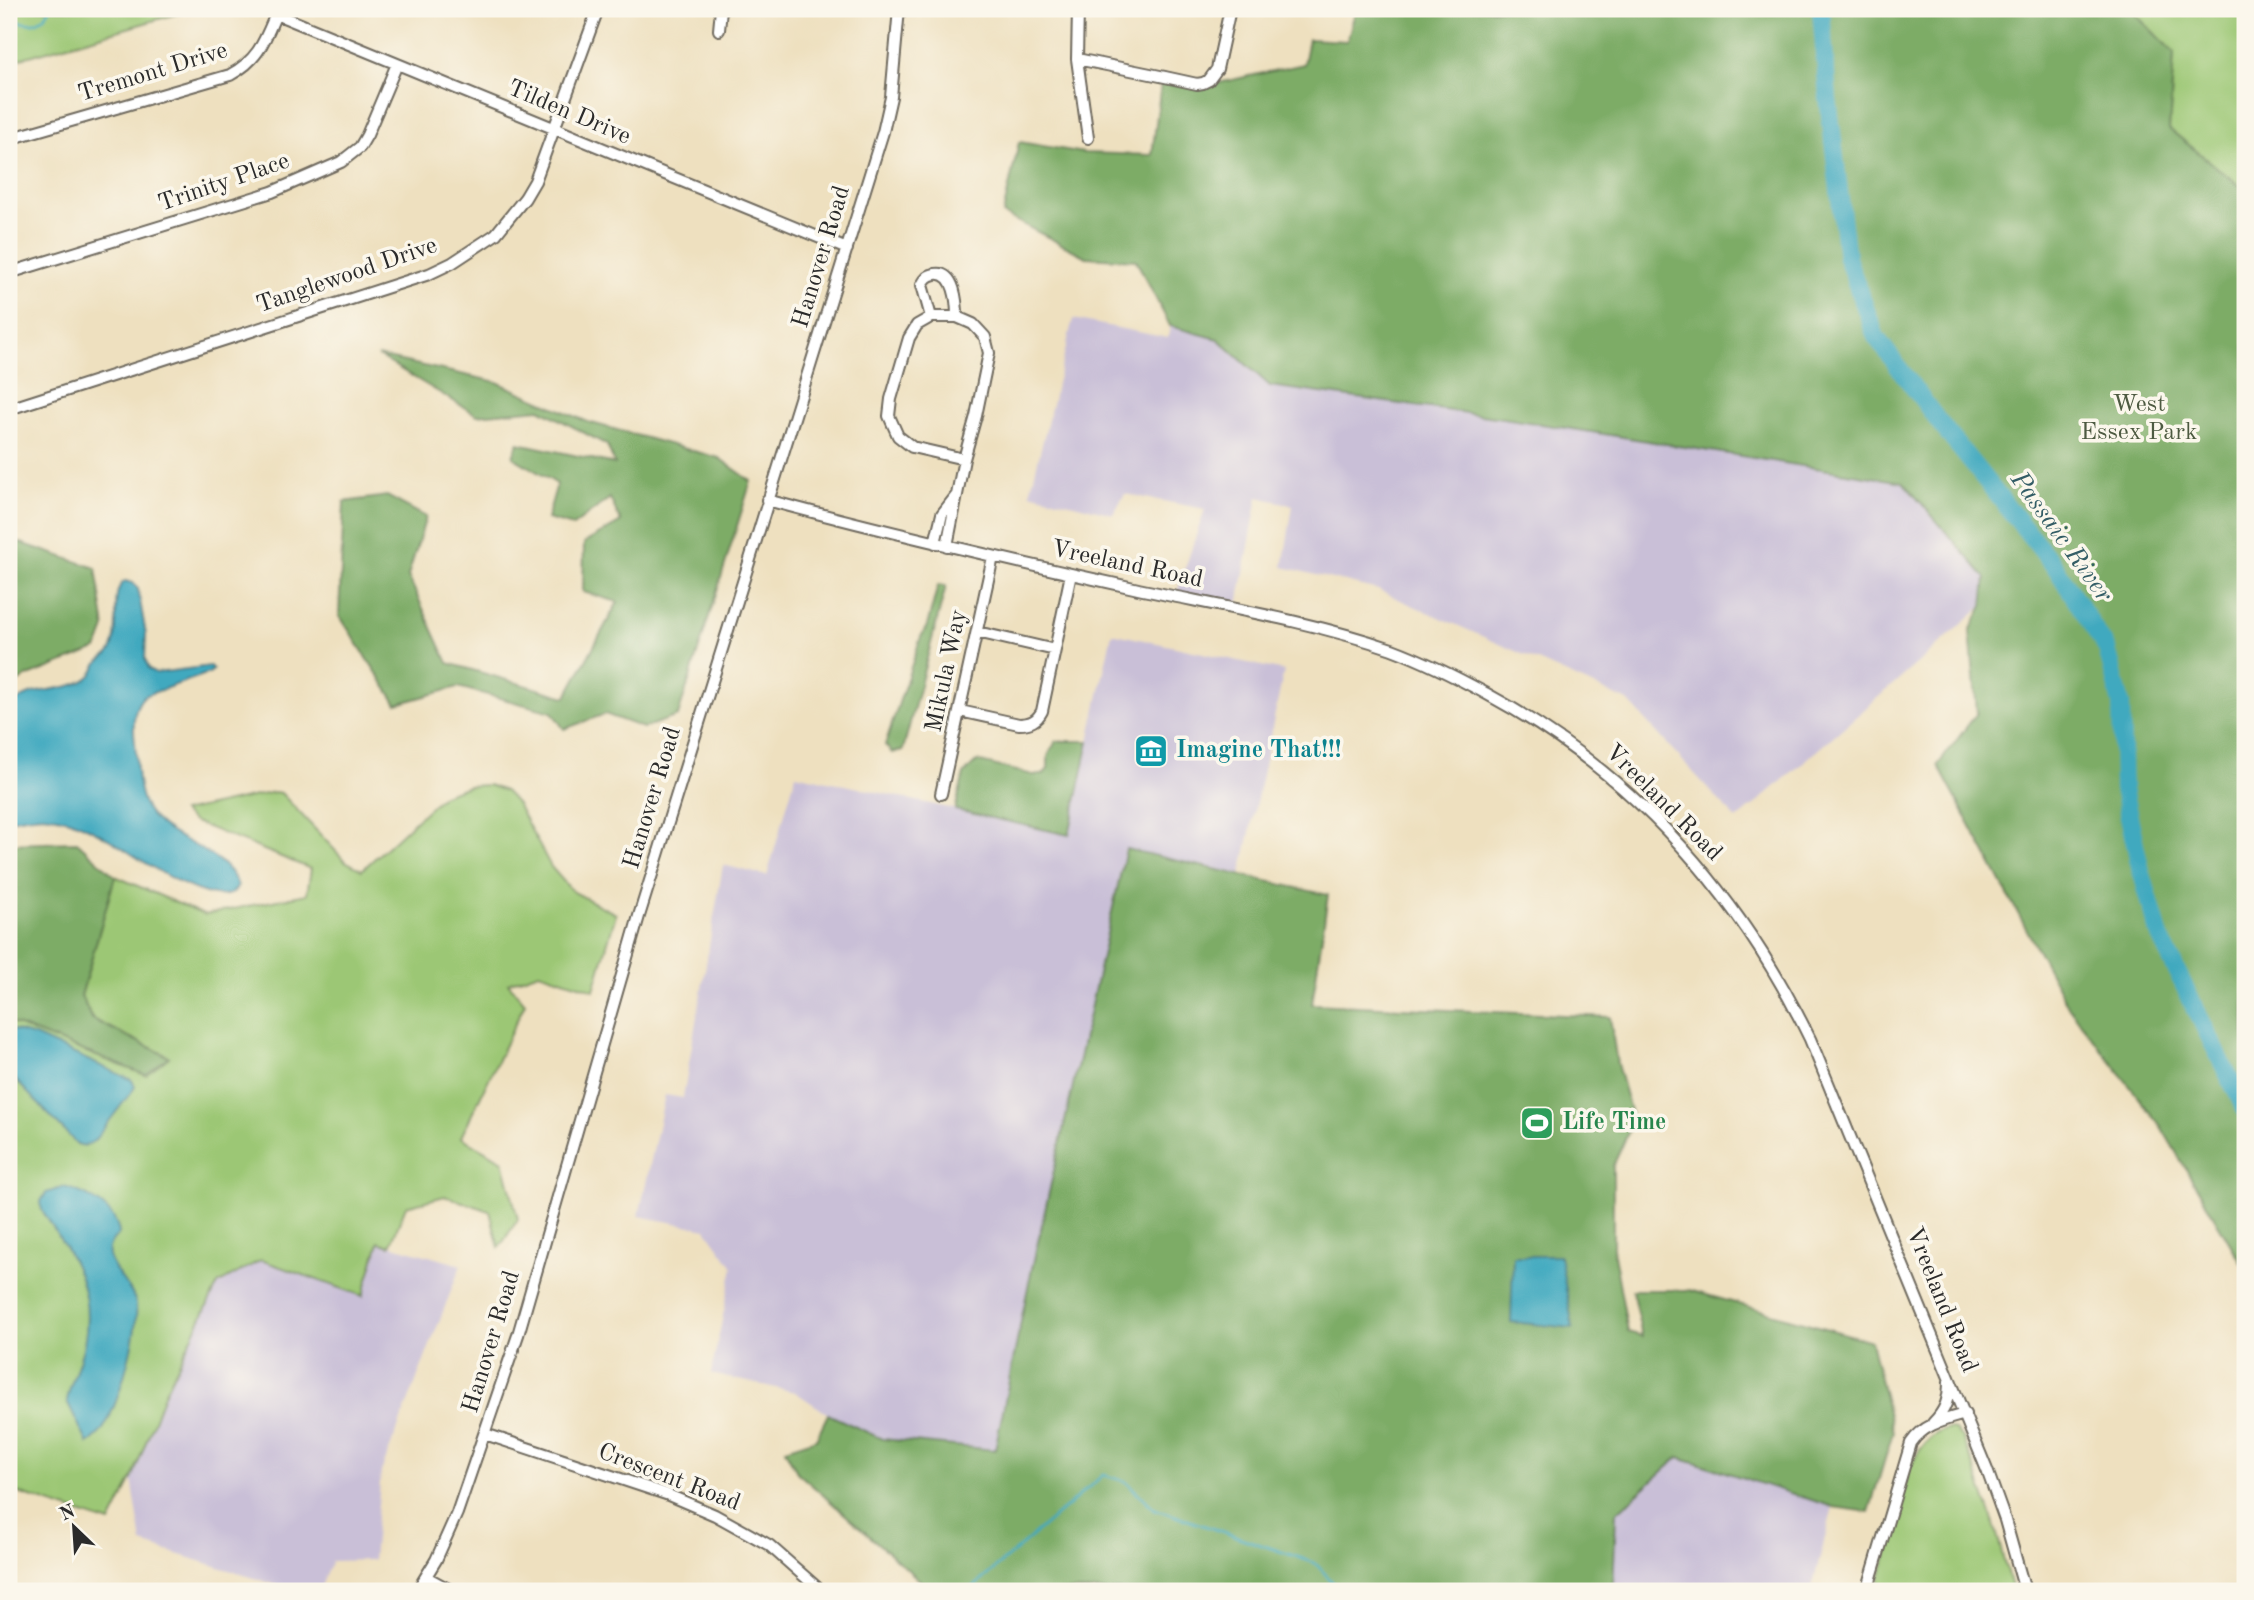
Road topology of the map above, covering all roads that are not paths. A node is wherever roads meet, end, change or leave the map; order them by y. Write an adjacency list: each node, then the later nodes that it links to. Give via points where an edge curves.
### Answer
1 (598, 9): 10 (street, Tanglewood Drive)
2 (721, 9): 7 (street)
3 (899, 9): 13 (street, Hanover Road, via 891,97)
4 (1078, 9): 8 (street)
5 (1230, 9): 8 (street, via 1217,69 1203,83)
6 (277, 11): 9 (street, Tilden Drive); 12 (street, Tremont Drive, via 259,52 230,75)
7 (719, 30)
8 (1077, 59): 11 (street)
9 (397, 64): 10 (street, Tilden Drive); 14 (street, Trinity Place, via 367,135 341,162 272,192)
10 (554, 129): 13 (street, Tilden Drive); 17 (street, Tanglewood Drive, via 536,181 511,217 496,234 452,263)
11 (1088, 138)
12 (9, 139)
13 (847, 249): 20 (street, Hanover Road)
14 (9, 273)
15 (931, 317): 16 (street); 16 (street, via 922,285 935,274 950,282); 18 (street, via 917,325 909,338 889,416 898,436 912,447)
16 (957, 317): 18 (street, via 979,329 989,353)
17 (9, 409)
18 (964, 459): 19 (street)
19 (956, 496): 21 (street, via 942,514); 22 (street)
20 (767, 500): 21 (street, Vreeland Road); 32 (street, Hanover Road, via 639,916 519,1335)
21 (935, 543): 22 (street, Vreeland Road)
22 (947, 546): 23 (street, Vreeland Road)
23 (993, 557): 24 (street, Vreeland Road); 25 (street, Mikula Way)
24 (1071, 574): 26 (street); 29 (street, Vreeland Road, via 1322,629 1393,650 1534,721 1631,794 1727,900 1793,1004)
25 (977, 632): 26 (street); 27 (street, Mikula Way)
26 (1055, 650): 27 (street, via 1042,711 1033,722)
27 (960, 710): 28 (street, Mikula Way)
28 (941, 794)
29 (1949, 1375): 30 (street, Vreeland Road); 31 (street, via 1950,1398)
30 (1965, 1414): 31 (street); 38 (street, Vreeland Road)
31 (1930, 1425): 37 (street, via 1908,1449)
32 (485, 1434): 33 (street, Hanover Road, via 457,1513); 36 (street, Crescent Road, via 666,1494 715,1515 769,1545)
33 (426, 1577): 34 (street, Hanover Road); 35 (street)
34 (417, 1591)
35 (452, 1591)
36 (821, 1591)
37 (1867, 1591)
38 (2025, 1591)

